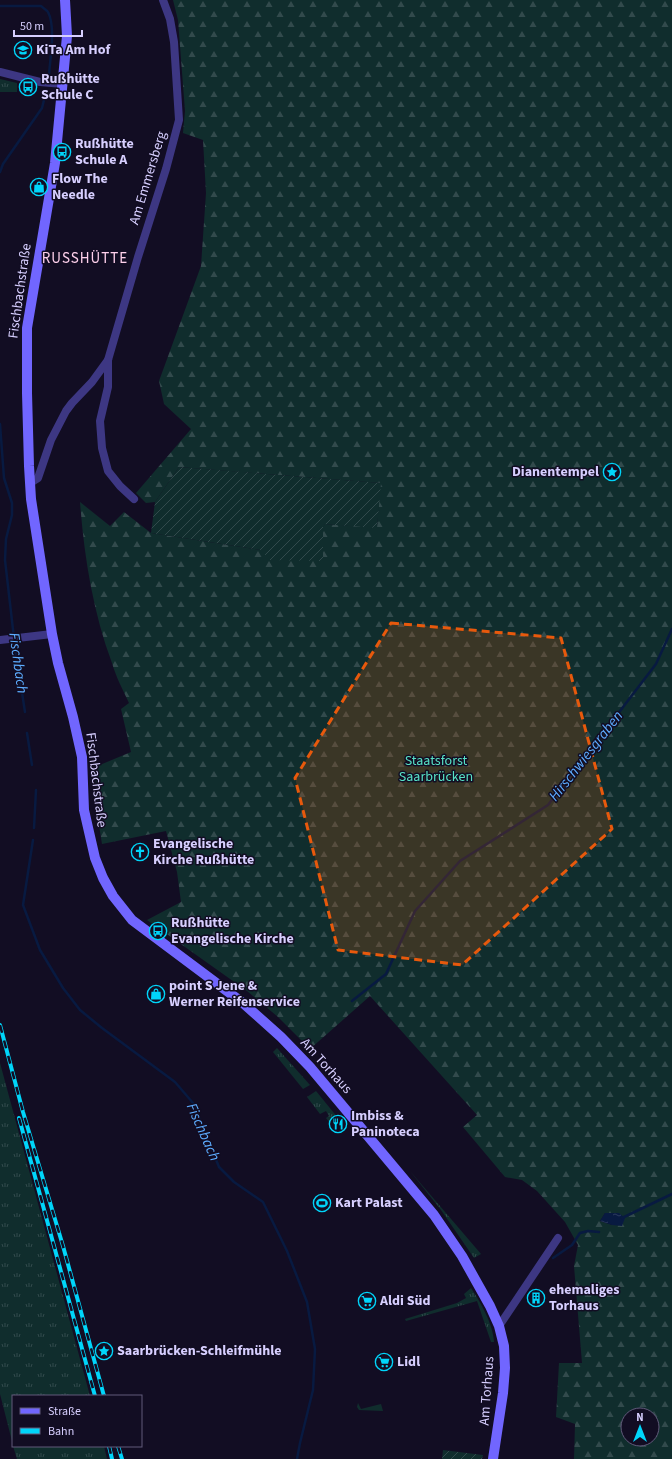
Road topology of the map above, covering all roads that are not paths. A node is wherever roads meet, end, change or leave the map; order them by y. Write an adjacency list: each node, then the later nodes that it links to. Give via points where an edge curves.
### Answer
1 (65, 0): 4 (main road, Fischbachstraße, via 67,36)
2 (163, 0): 5 (street, Am Emmersberg, via 174,42 178,120 166,169)
3 (0, 72): 4 (street)
4 (58, 84): 6 (main road, Fischbachstraße, via 55,163 27,328)
5 (108, 360): 6 (street, Am Emmersberg, via 66,411 51,440 38,478); 7 (street, Am Emmersberg, via 108,387 100,421 102,448 108,471)
6 (30, 483): 8 (main road, Fischbachstraße)
7 (134, 499)
8 (52, 634): 9 (street); 10 (main road, Fischbachstraße, via 82,757 84,810 95,858 113,896)
9 (3, 640)
10 (132, 920): 12 (main road, Am Torhaus, via 243,1003 310,1067 434,1215 485,1295)
11 (558, 1238): 12 (street)
12 (499, 1326): 13 (main road, Am Torhaus, via 504,1346 505,1368)
13 (494, 1459)

